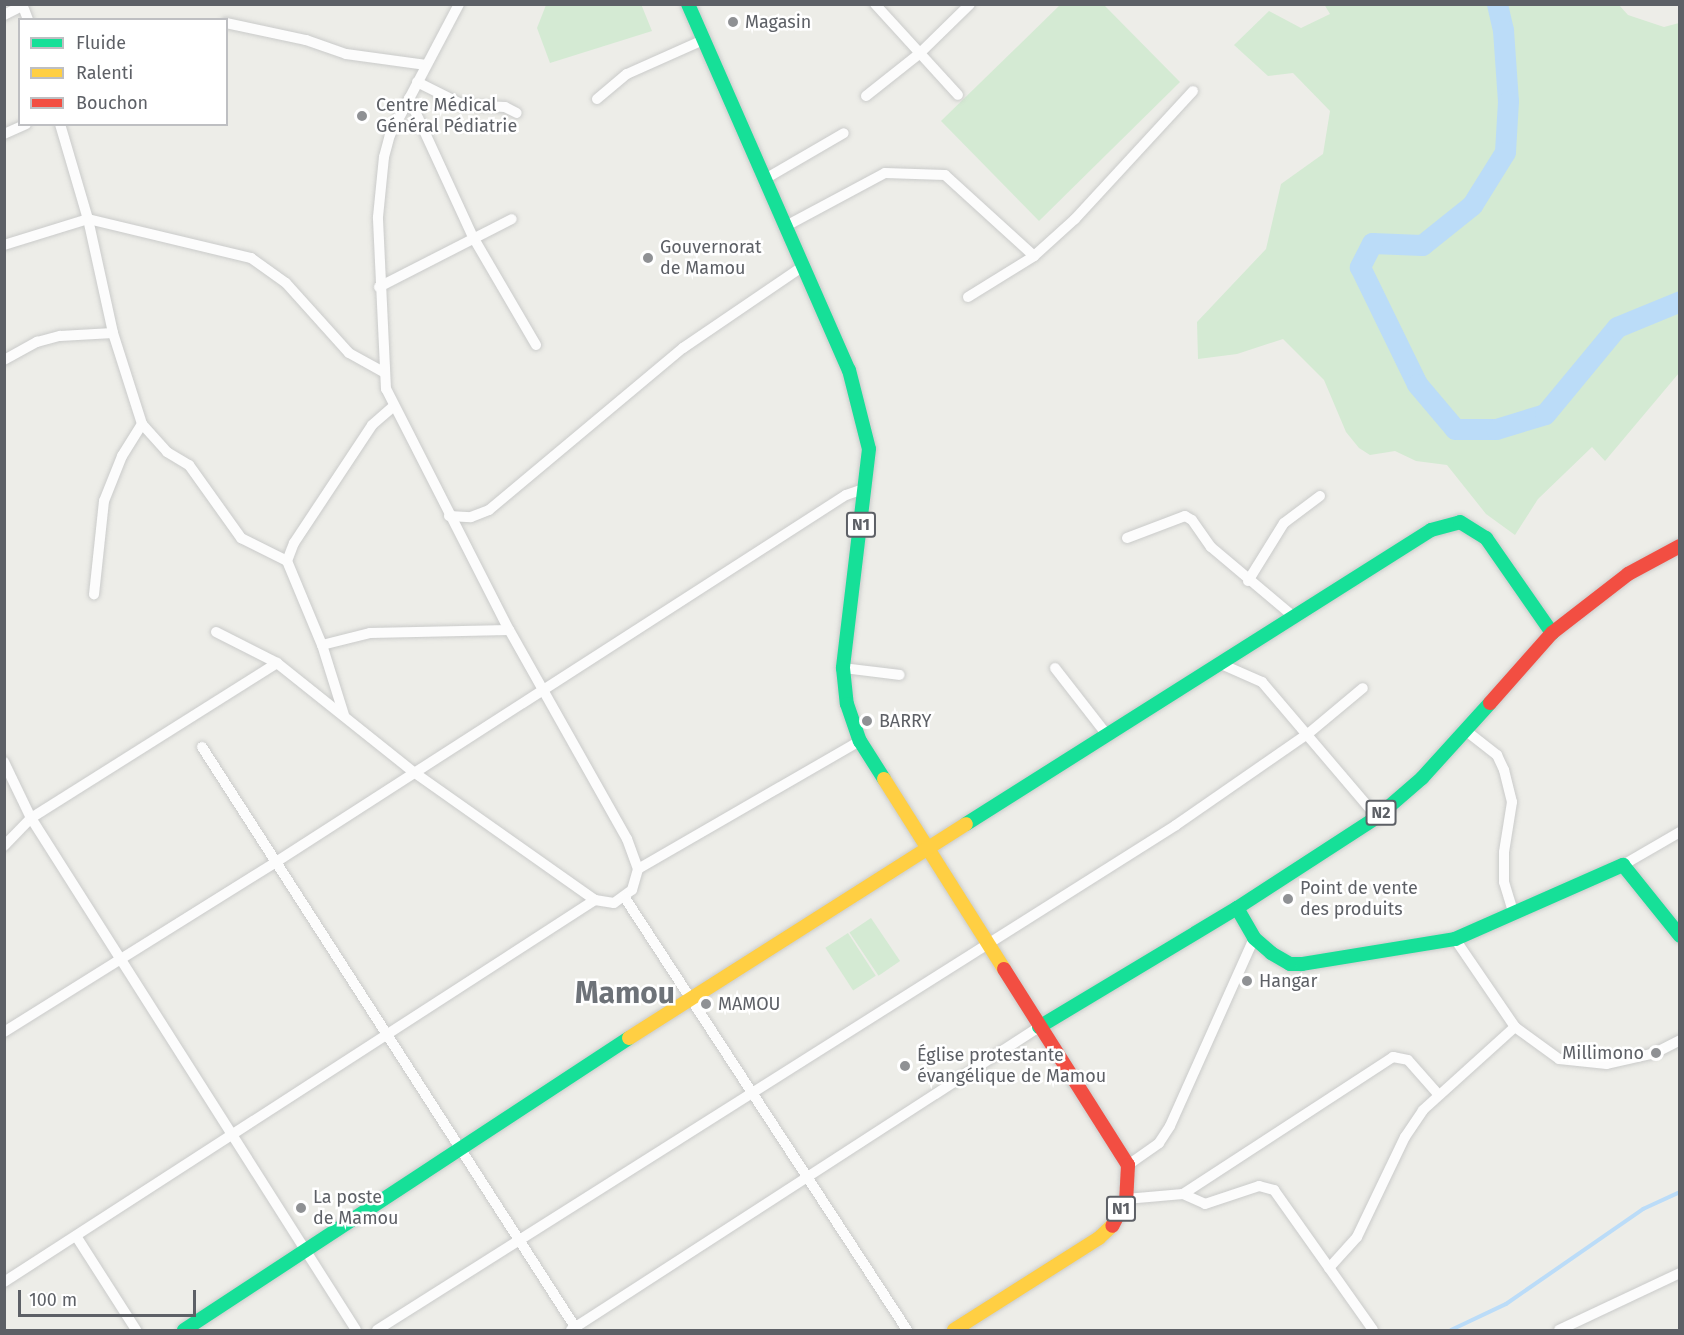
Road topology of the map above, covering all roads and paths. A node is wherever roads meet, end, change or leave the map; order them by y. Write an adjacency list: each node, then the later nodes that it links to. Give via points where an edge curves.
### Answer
1 (459, 4): 10 (street)
2 (688, 4): 8 (main road, N1)
3 (875, 4): 9 (street)
4 (970, 4): 9 (street)
5 (22, 5): 6 (street)
6 (4, 15)
7 (228, 23): 10 (street, via 306,40 346,54)
8 (701, 41): 16 (street, via 627,74); 22 (main road, N1)
9 (919, 54): 13 (street); 14 (street)
10 (426, 65): 11 (street)
11 (417, 82): 15 (street); 17 (street, via 463,105 505,107)
12 (1193, 91): 28 (street, via 1075,219)
13 (958, 95)
14 (866, 96)
15 (409, 98): 26 (street); 30 (street, via 390,135 384,157 378,217)
16 (597, 99)
17 (517, 113)
18 (22, 126): 21 (street)
19 (61, 126): 23 (street)
20 (844, 133): 22 (street)
21 (4, 134)
22 (765, 179): 25 (main road, N1)
23 (88, 219): 27 (street); 32 (street); 35 (street, via 231,251 268,266 336,342 363,363)
24 (512, 219): 26 (street)
25 (786, 226): 28 (street, via 885,173 945,175); 29 (main road, N1)
26 (473, 237): 30 (street); 33 (street)
27 (4, 245)
28 (1034, 256): 31 (street)
29 (803, 266): 38 (main road, N1, via 849,370 869,449); 40 (street, via 683,348 489,510 471,517)
30 (380, 287): 35 (street)
31 (968, 297)
32 (113, 333): 34 (street, via 60,336 37,342); 37 (street)
33 (536, 345)
34 (4, 360)
35 (383, 372): 36 (street)
36 (393, 407): 40 (street); 43 (street, via 372,425 294,543)
37 (142, 424): 43 (street, via 167,452 189,465 241,538); 45 (street, via 122,456 104,501)
38 (866, 488): 53 (main road, N1); 57 (street, via 846,495)
39 (1320, 496): 44 (street, via 1284,523)
40 (449, 516): 47 (street)
41 (1127, 538): 44 (street, via 1185,516)
42 (1680, 546): 49 (main road, N2, via 1628,574)
43 (287, 561): 50 (street)
44 (1248, 581): 46 (street)
45 (94, 594)
46 (1294, 617): 49 (main road, via 1431,530 1460,522 1486,537); 52 (main road)
47 (509, 630): 50 (street, via 364,634); 57 (street)
48 (216, 632): 51 (street)
49 (1552, 633): 59 (main road, N2)
50 (322, 645): 58 (street)
51 (277, 663): 58 (street); 67 (street)
52 (1221, 664): 60 (street, via 1262,682); 61 (main road)
53 (843, 668): 55 (street); 62 (main road, N1, via 847,704)
54 (1055, 668): 61 (street)
55 (900, 675)
56 (1363, 688): 60 (street)
57 (544, 690): 65 (street); 73 (street, via 627,839)
58 (345, 716): 65 (street)
59 (1465, 730): 66 (main road, N2, via 1422,778); 77 (street, via 1497,755 1504,770 1512,802 1504,882)
60 (1309, 733): 66 (street); 81 (street, via 1176,825)
61 (1108, 736): 70 (main road)
62 (860, 741): 70 (main road, N1); 73 (street, via 674,852)
63 (202, 747): 71 (street)
64 (4, 762): 67 (street)
65 (415, 773): 71 (street); 75 (street)
66 (1377, 817): 76 (main road, N2)
67 (31, 818): 69 (street); 82 (street)
68 (1680, 832): 72 (street)
69 (4, 846)
70 (930, 850): 81 (main road, N1); 83 (main road)
71 (276, 862): 82 (street); 87 (street)
72 (1623, 865): 77 (main road); 78 (main road)
73 (638, 869): 74 (street)
74 (625, 898): 75 (street, via 614,903); 83 (street)
75 (594, 900): 87 (street)
76 (1237, 908): 79 (main road); 84 (main road, N2)
77 (1514, 915): 80 (main road)
78 (1680, 936)
79 (1254, 938): 80 (main road, via 1290,964); 93 (street, via 1170,1126 1159,1143)
80 (1455, 939): 85 (street)
81 (987, 942): 84 (main road, N1); 89 (street)
82 (120, 960): 86 (street); 91 (street)
83 (690, 998): 89 (street); 92 (main road)
84 (1039, 1027): 93 (main road, N1); 94 (street)
85 (1515, 1027): 88 (street, via 1543,1051 1582,1063 1606,1064 1634,1058); 90 (street)
86 (4, 1032)
87 (387, 1035): 91 (street); 92 (street)
88 (1680, 1040)
89 (752, 1092): 94 (street); 98 (street)
90 (1438, 1094): 95 (street, via 1408,1060 1393,1057); 100 (street, via 1405,1137 1357,1237)
91 (232, 1135): 97 (street); 99 (street)
92 (461, 1151): 98 (street); 99 (main road)
93 (1128, 1165): 96 (main road, N1)
94 (807, 1178): 103 (street); 108 (street)
95 (1183, 1194): 96 (street); 100 (street, via 1206,1204 1259,1186 1274,1190)
96 (1126, 1199): 109 (main road, N1, via 1116,1222 1099,1238)
97 (76, 1236): 102 (street); 104 (street)
98 (519, 1238): 103 (street); 107 (street)
99 (304, 1252): 105 (main road); 106 (street)
100 (1329, 1268): 110 (street)
101 (1680, 1273): 111 (street)
102 (4, 1282)
103 (574, 1329)
104 (136, 1330)
105 (184, 1330)
106 (356, 1330)
107 (378, 1330)
108 (907, 1330)
109 (954, 1330)
110 (1374, 1330)
111 (1559, 1330)

